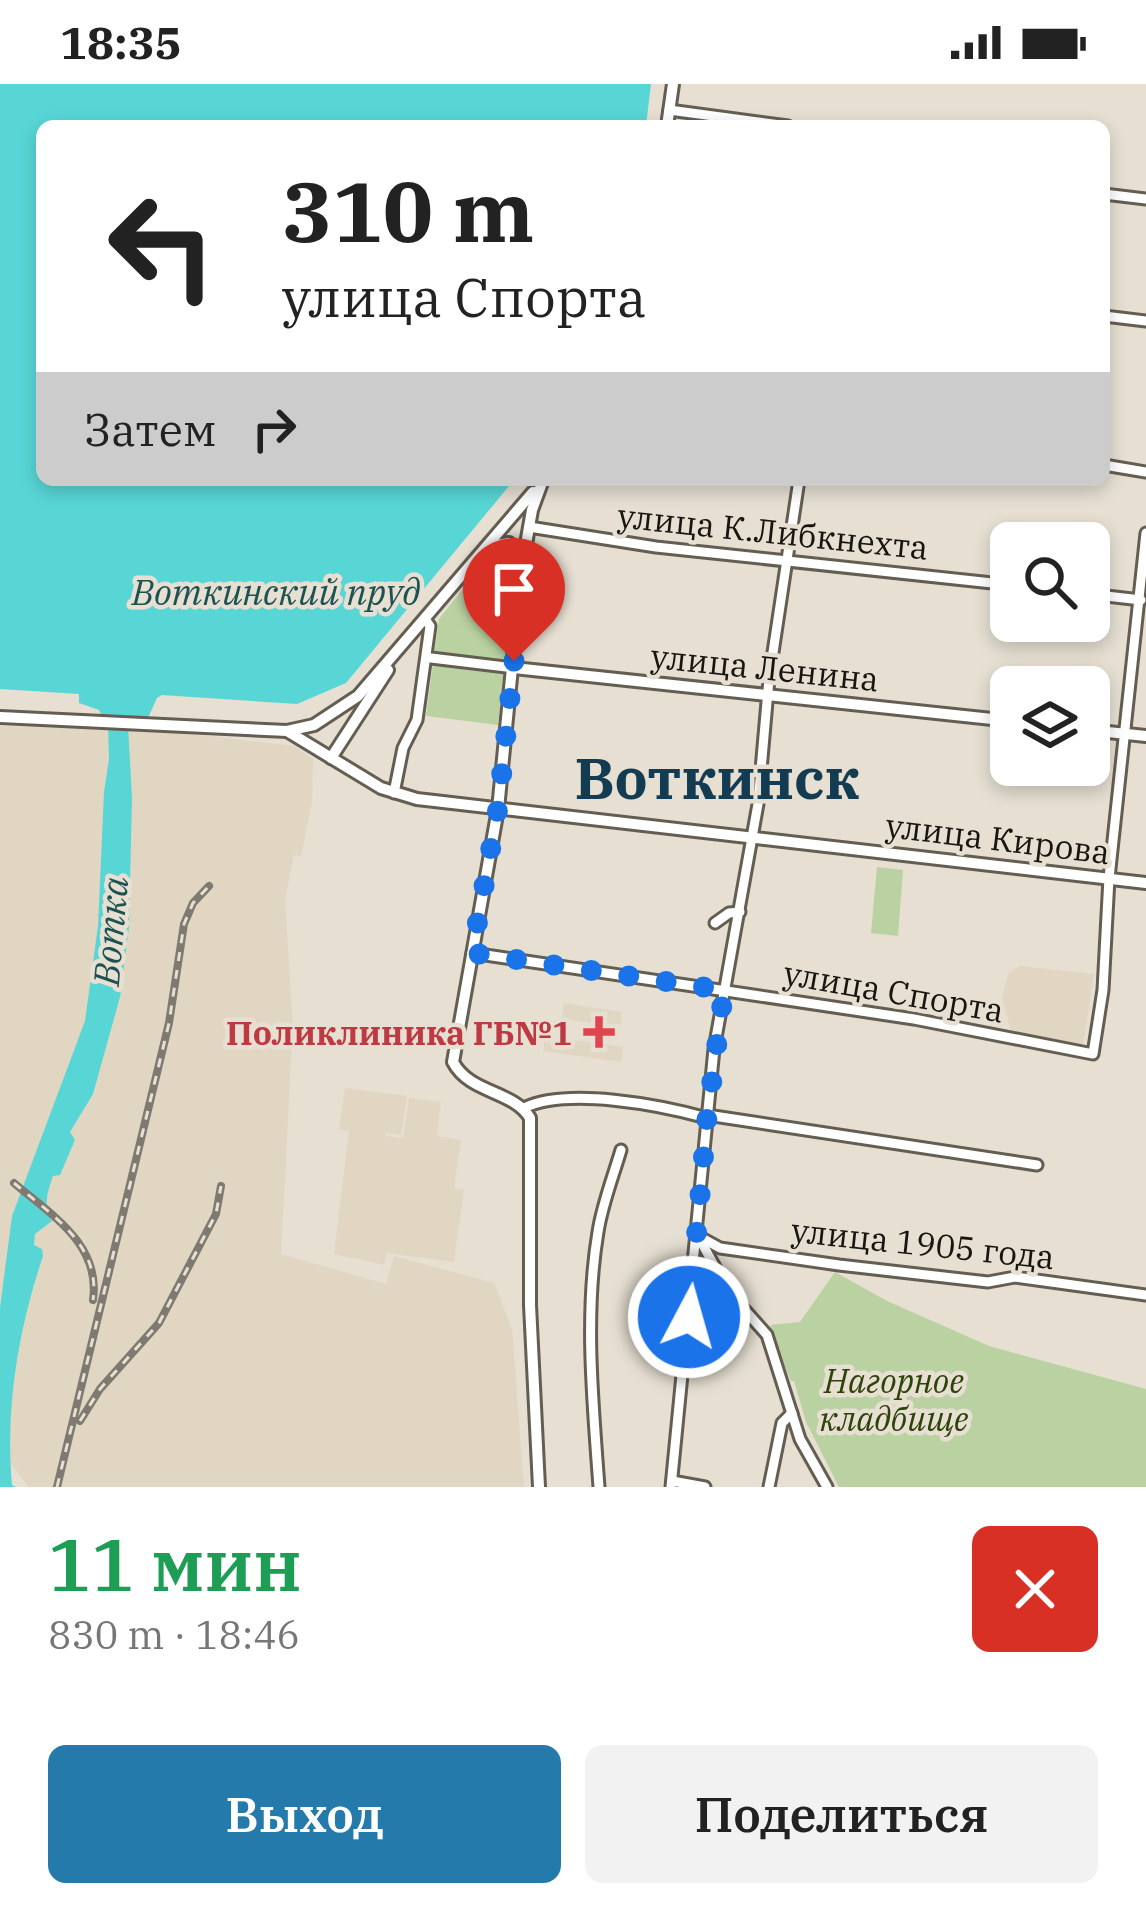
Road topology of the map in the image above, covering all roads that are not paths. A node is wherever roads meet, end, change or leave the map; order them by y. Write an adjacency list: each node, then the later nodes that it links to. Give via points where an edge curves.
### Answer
1 (673, 84): 2 (main road)
2 (669, 110): 3 (main road); 4 (street)
3 (668, 120)
4 (717, 120)
5 (1110, 195): 6 (street)
6 (1146, 199)
7 (1110, 317): 8 (street)
8 (1146, 320)
9 (1110, 466): 10 (street)
10 (1146, 472)
11 (538, 486): 16 (main road)
12 (540, 486): 14 (main road)
13 (799, 486): 17 (street)
14 (529, 527): 17 (street, улица К.Либкнехта); 18 (main road)
15 (1146, 533): 21 (street)
16 (482, 551): 18 (main road, via 508,543); 22 (main road)
17 (787, 560): 19 (street, улица К.Либкнехта); 26 (street)
18 (522, 567): 25 (main road)
19 (990, 583)
20 (1110, 596): 21 (street)
21 (1143, 600): 31 (street)
22 (425, 619): 23 (main road); 34 (street, via 430,639 419,712)
23 (406, 642): 29 (main road, via 348,705); 33 (main road)
24 (431, 658): 25 (street)
25 (514, 668): 26 (main road, улица Ленина); 35 (main road)
26 (768, 694): 28 (main road, улица Ленина); 36 (street)
27 (0, 717): 29 (main road)
28 (990, 719)
29 (287, 731): 33 (main road, улица Кирова)
30 (1110, 732): 31 (main road)
31 (1123, 733): 32 (main road); 37 (street)
32 (1146, 736)
33 (331, 758): 34 (main road, улица Кирова)
34 (394, 793): 35 (main road, улица Кирова)
35 (498, 808): 36 (main road, улица Кирова); 41 (main road)
36 (753, 836): 37 (main road, улица Кирова); 39 (street)
37 (1109, 878): 38 (main road, улица Кирова); 42 (street, улица Спорта, via 1094,1054)
38 (1146, 883)
39 (740, 912): 40 (street); 42 (street)
40 (715, 923)
41 (472, 953): 42 (street, улица Спорта); 43 (main road, via 453,1062 471,1084)
42 (724, 990): 44 (street)
43 (524, 1108): 44 (street, via 551,1098); 51 (main road)
44 (707, 1116): 46 (street); 47 (street)
45 (621, 1150): 52 (street, via 598,1230 592,1295)
46 (1036, 1165)
47 (698, 1236): 48 (street, улица 1905 года, via 720,1248 839,1264); 49 (street, via 728,1291 767,1335); 50 (street)
48 (1146, 1295)
49 (792, 1413): 54 (street, via 782,1423); 55 (street)
50 (671, 1484): 53 (street)
51 (539, 1487)
52 (599, 1487)
53 (705, 1487)
54 (770, 1487)
55 (827, 1487)

